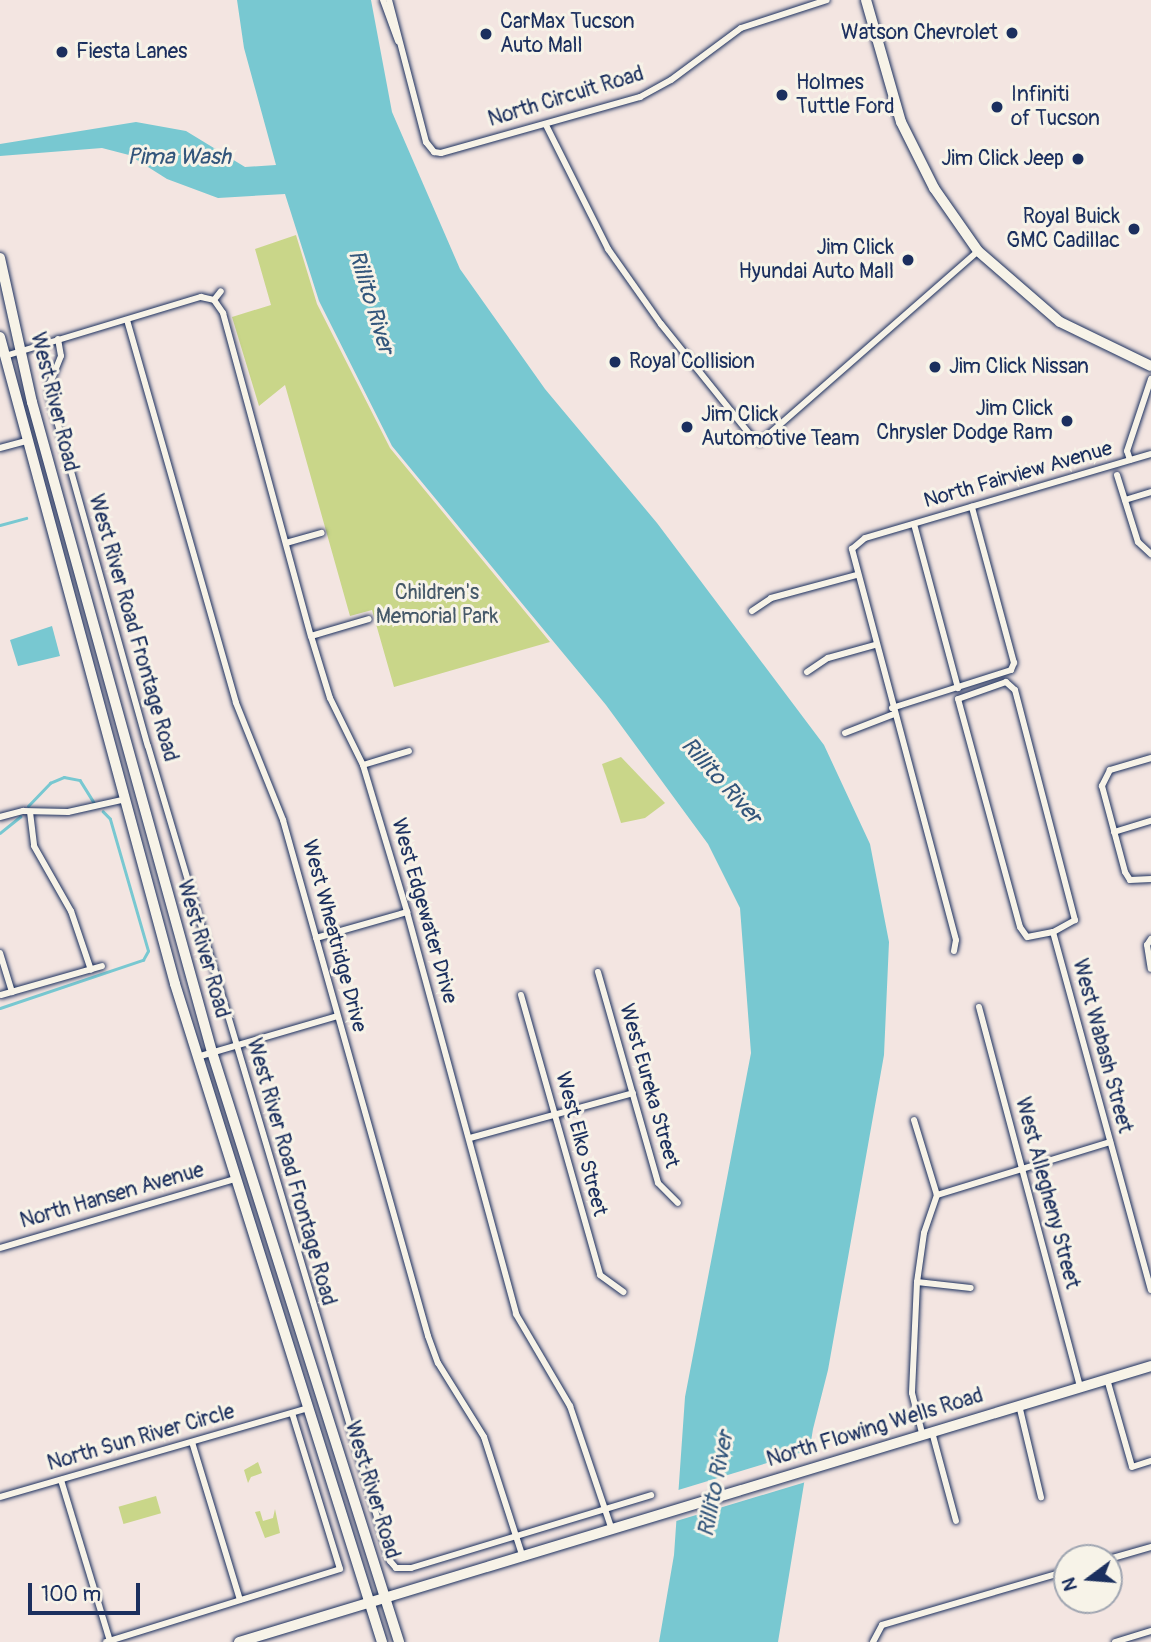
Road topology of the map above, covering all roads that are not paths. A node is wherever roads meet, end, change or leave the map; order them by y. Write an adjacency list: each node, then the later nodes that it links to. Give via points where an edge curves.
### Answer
1 (383, 0): 5 (street)
2 (389, 0): 5 (street)
3 (827, 0): 6 (street, North Circuit Road, via 741,28 640,97)
4 (866, 0): 7 (street, via 901,122 934,188)
5 (399, 42): 6 (street, North Circuit Road, via 426,142 434,152)
6 (546, 125): 7 (street, via 608,248 661,324 760,442)
7 (978, 251): 16 (street, via 1060,323)
8 (0, 258): 14 (main road, West River Road)
9 (221, 291): 10 (street)
10 (214, 300): 11 (street, via 201,297); 28 (street, West Edgewater Drive, via 223,313)
11 (127, 320): 13 (street); 50 (street, West Wheatridge Drive, via 236,703 283,820)
12 (0, 337): 15 (main road, West River Road)
13 (58, 339): 14 (street); 63 (street, West River Road Frontage Road, via 61,356 50,383 50,397)
14 (20, 351): 15 (street); 64 (main road, West River Road)
15 (4, 356): 18 (main road, West River Road)
16 (1151, 366)
17 (1151, 379): 21 (street, via 1127,451)
18 (27, 441): 19 (street); 42 (main road, West River Road)
19 (0, 448)
20 (1151, 454): 21 (street, North Fairview Avenue)
21 (1130, 460): 25 (street, North Fairview Avenue)
22 (1117, 475): 24 (street)
23 (1151, 492): 24 (street)
24 (1125, 500): 29 (street, via 1138,542)
25 (972, 507): 26 (street, North Fairview Avenue); 36 (street, via 1014,663 1011,670)
26 (914, 524): 30 (street, North Fairview Avenue, via 854,544); 36 (street)
27 (323, 533): 28 (street)
28 (286, 543): 33 (street, West Edgewater Drive)
29 (1151, 554)
30 (856, 575): 31 (street, via 771,598); 34 (street)
31 (752, 611)
32 (369, 619): 33 (street)
33 (311, 636): 41 (street, West Edgewater Drive, via 330,698)
34 (875, 645): 35 (street, via 828,658); 37 (street)
35 (807, 672)
36 (958, 688): 37 (street)
37 (893, 711): 38 (street); 52 (street, via 956,940)
38 (845, 733)
39 (409, 751): 41 (street)
40 (1151, 758): 46 (street, via 1110,770 1103,777)
41 (363, 765): 48 (street, West Edgewater Drive)
42 (126, 799): 43 (street, via 68,812); 65 (main road, West River Road)
43 (30, 812): 44 (street); 56 (street, via 34,846 71,911)
44 (0, 817)
45 (1151, 821): 46 (street)
46 (1114, 832): 47 (street, via 1130,880)
47 (1151, 879)
48 (407, 912): 50 (street); 69 (street, West Edgewater Drive)
49 (1053, 932): 49 (street, via 1027,937 1020,927 958,699 1006,682 1015,690 1075,920); 70 (street, West Wabash Street)
50 (316, 938): 62 (street, West Wheatridge Drive)
51 (1151, 939): 55 (street, via 1147,945)
52 (954, 951)
53 (0, 953): 58 (street)
54 (102, 966): 56 (street)
55 (1151, 969)
56 (90, 970): 58 (street)
57 (598, 972): 66 (street, West Eureka Street)
58 (12, 992): 59 (street)
59 (1, 995)
60 (521, 995): 67 (street, West Elko Street)
61 (979, 1007): 71 (street, West Allegheny Street)
62 (337, 1016): 63 (street); 96 (street, West Wheatridge Drive, via 428,1336 438,1363 484,1437)
63 (236, 1045): 64 (street); 96 (street, West River Road Frontage Road, via 363,1477 396,1568 411,1568)
64 (212, 1052): 65 (street); 101 (main road, West River Road)
65 (197, 1057): 72 (main road, West River Road)
66 (633, 1093): 67 (street); 74 (street, West Eureka Street, via 658,1183)
67 (555, 1113): 69 (street); 79 (street, West Elko Street, via 600,1275)
68 (914, 1120): 73 (street)
69 (470, 1138): 93 (street, West Edgewater Drive, via 516,1314 570,1406)
70 (1110, 1142): 71 (street); 78 (street, West Wabash Street)
71 (1023, 1166): 73 (street); 82 (street, West Allegheny Street)
72 (234, 1179): 75 (street, North Hansen Avenue); 84 (main road, West River Road)
73 (937, 1195): 76 (street, via 924,1233)
74 (678, 1203)
75 (0, 1248)
76 (917, 1282): 77 (street); 86 (street, via 912,1393)
77 (971, 1288)
78 (1151, 1290)
79 (623, 1292)
80 (1151, 1366): 81 (main road, North Flowing Wells Road)
81 (1107, 1379): 82 (main road, North Flowing Wells Road); 88 (street, via 1132,1467)
82 (1080, 1387): 83 (main road, North Flowing Wells Road)
83 (1019, 1405): 86 (main road, North Flowing Wells Road); 92 (street)
84 (309, 1408): 85 (street, North Sun River Circle); 103 (main road, West River Road)
85 (292, 1413): 87 (street, North Sun River Circle); 102 (street, via 341,1569)
86 (927, 1432): 94 (street); 95 (main road, North Flowing Wells Road)
87 (192, 1442): 89 (street, North Sun River Circle); 102 (street)
88 (1151, 1461)
89 (61, 1480): 91 (street, North Sun River Circle); 105 (street)
90 (651, 1495): 93 (street)
91 (0, 1497)
92 (1041, 1497)
93 (605, 1509): 95 (street, West Edgewater Drive); 96 (street)
94 (956, 1521)
95 (611, 1527): 98 (main road, North Flowing Wells Road)
96 (517, 1536): 98 (street, West Wheatridge Drive)
97 (1151, 1547): 99 (street)
98 (522, 1555): 101 (main road, North Flowing Wells Road)
99 (1123, 1555)
100 (1053, 1575): 109 (street, via 881,1625)
101 (385, 1598): 103 (main road, North Flowing Wells Road); 108 (main road, West River Road)
102 (240, 1600): 105 (street)
103 (370, 1602): 106 (main road, North Flowing Wells Road); 107 (main road, West River Road)
104 (1151, 1631): 110 (street)
105 (112, 1641)
106 (239, 1642)
107 (382, 1642)
108 (399, 1642)
109 (873, 1642)
110 (1115, 1642)

